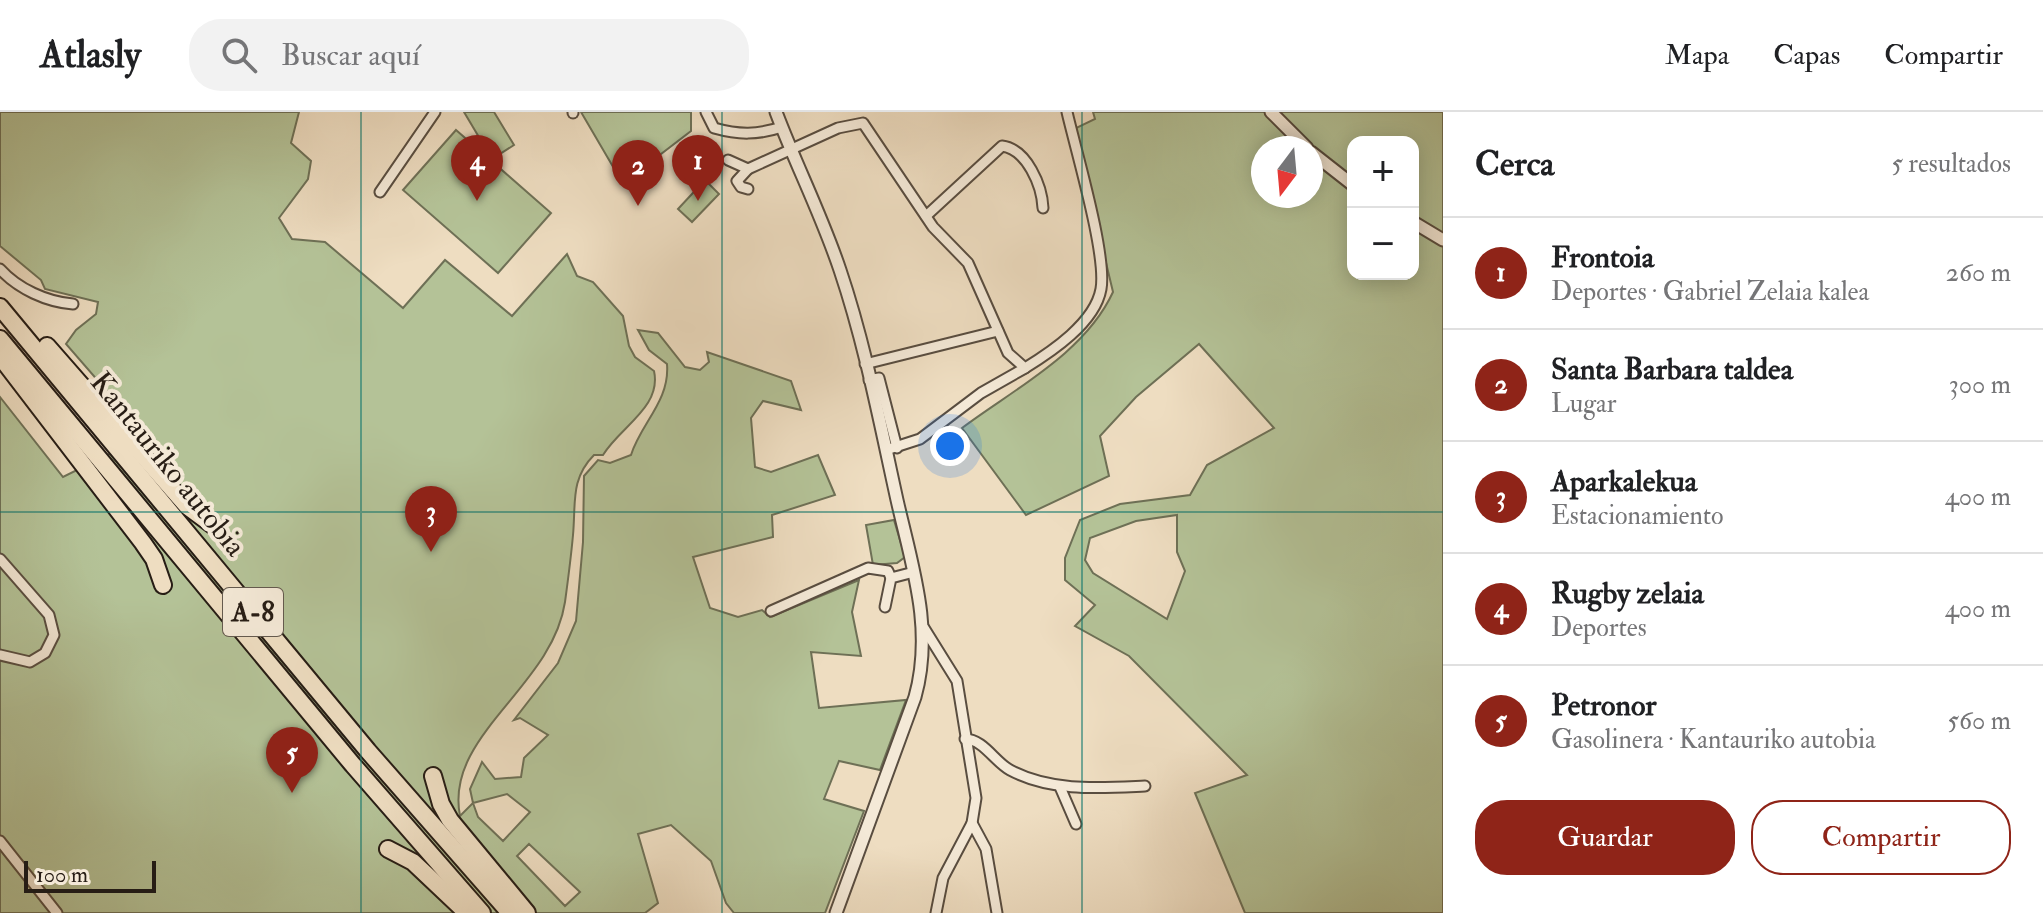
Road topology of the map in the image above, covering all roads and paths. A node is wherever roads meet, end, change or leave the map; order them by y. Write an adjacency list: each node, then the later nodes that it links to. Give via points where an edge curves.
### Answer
1 (435, 112): 14 (street)
2 (706, 112): 6 (street, via 714,128 725,131 751,135)
3 (776, 112): 6 (street)
4 (1067, 112): 27 (street, via 1093,226 1101,289 1072,333)
5 (1271, 112): 7 (street)
6 (782, 127): 8 (street)
7 (1295, 136)
8 (791, 148): 11 (street); 16 (street, via 863,123); 26 (street, via 841,271)
9 (728, 160): 11 (street)
10 (1323, 161): 12 (street)
11 (748, 169): 13 (street, via 737,181)
12 (1347, 180)
13 (748, 189)
14 (380, 192)
15 (1043, 208): 16 (street, via 1029,167 1013,149 1002,146)
16 (926, 216): 23 (street, via 968,263)
17 (1419, 226): 18 (street)
18 (1443, 240)
19 (0, 269): 21 (street, via 51,301)
20 (0, 294): 29 (highway, via 187,506)
21 (73, 304)
22 (0, 307): 49 (highway, Kantauriko autobia / A-8, via 368,751)
23 (998, 331): 26 (street); 27 (street, via 1008,353)
24 (0, 339): 48 (highway, Kantauriko autobia / A-8)
25 (0, 356): 33 (highway, via 143,543)
26 (865, 364): 28 (street)
27 (1025, 368): 28 (street, via 920,439)
28 (891, 449): 31 (street)
29 (214, 526)
30 (0, 559): 37 (street, via 49,615 54,635 45,653 30,662)
31 (914, 572): 32 (street); 36 (street)
32 (891, 578): 34 (street); 35 (street, via 888,571 868,568)
33 (163, 585)
34 (885, 607)
35 (771, 611)
36 (924, 628): 38 (street, via 957,681); 51 (street, via 915,697)
37 (0, 655)
38 (965, 739): 41 (street, via 976,741 1009,770); 42 (street, via 976,789)
39 (433, 776): 50 (highway, via 450,820)
40 (1145, 786): 41 (street)
41 (1060, 787): 43 (street)
42 (972, 823): 52 (street, via 943,878); 53 (street, via 986,849)
43 (1076, 824)
44 (0, 841): 46 (street)
45 (388, 849): 47 (highway, via 413,862)
46 (57, 913)
47 (467, 913)
48 (482, 913)
49 (510, 913)
50 (527, 913)
51 (836, 913)
52 (936, 913)
53 (997, 913)

